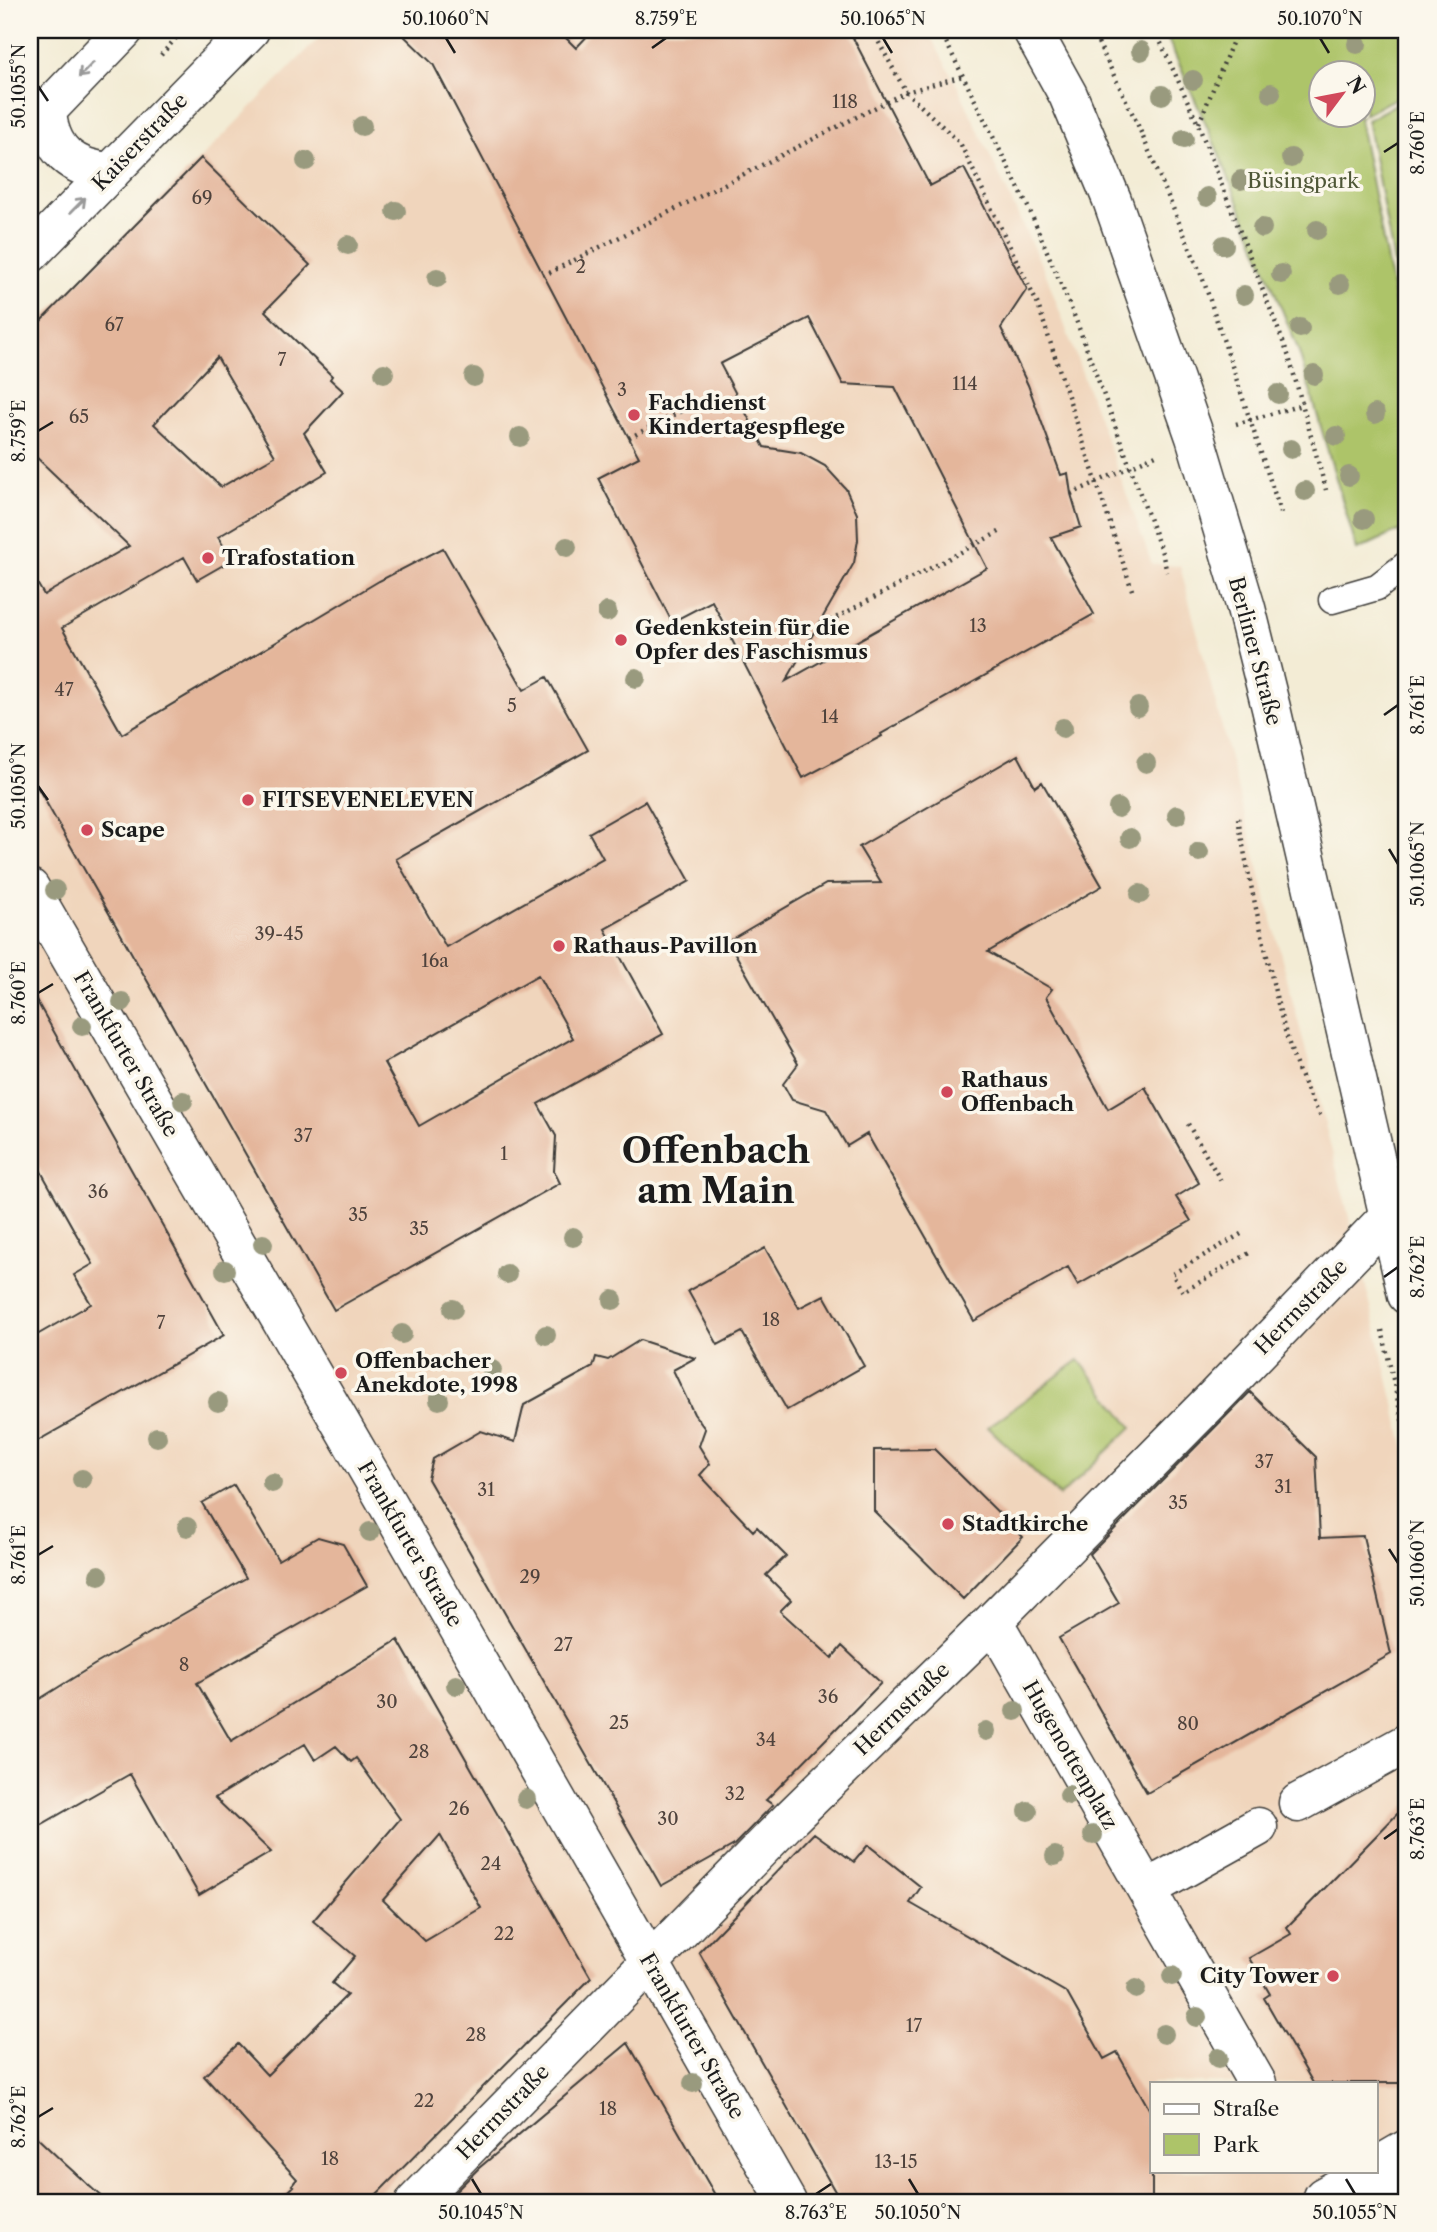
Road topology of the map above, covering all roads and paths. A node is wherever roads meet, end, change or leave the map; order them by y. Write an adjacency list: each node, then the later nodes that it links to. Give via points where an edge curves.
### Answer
1 (124, 30): 11 (street, one-way to 11)
2 (250, 30): 13 (street, Kaiserstraße)
3 (872, 30): 10 (path)
4 (940, 30): 9 (path)
5 (1032, 30): 33 (street, Berliner Straße, via 1068,95 1112,200 1195,437 1271,708)
6 (1093, 30): 18 (path, via 1203,279)
7 (1155, 30): 12 (path)
8 (1238, 30): 12 (path)
9 (963, 76): 10 (path); 24 (path, via 1030,211 1076,320)
10 (906, 92): 15 (path); 25 (path, via 960,143 1038,305)
11 (38, 119): 13 (street, via 74,162)
12 (1198, 124): 17 (path, via 1289,357)
13 (111, 172): 14 (street, Kaiserstraße, one-way to 13)
14 (30, 254)
15 (543, 276)
16 (708, 397): 19 (path)
17 (1302, 405): 18 (path); 20 (path)
18 (1251, 418): 21 (path)
19 (629, 438)
20 (1326, 490)
21 (1281, 513)
22 (1001, 531): 27 (path)
23 (1407, 564): 26 (lane, via 1377,587)
24 (1167, 572)
25 (1133, 593)
26 (1332, 600)
27 (824, 624)
28 (1238, 818): 30 (path, via 1278,1007 1296,1064)
29 (30, 888): 44 (street, Frankfurter Straße)
30 (1322, 1119)
31 (1188, 1124): 32 (path)
32 (1221, 1181)
33 (1388, 1217): 36 (street, Berliner Straße); 39 (street, Herrnstraße)
34 (1241, 1234): 35 (path, via 1172,1274 1183,1292)
35 (1251, 1252)
36 (1407, 1295)
37 (1381, 1323): 38 (path)
38 (1407, 1442)
39 (993, 1621): 43 (street, Hugenottenplatz); 44 (street, Herrnstraße)
40 (1407, 1743): 41 (street)
41 (1298, 1803)
42 (1258, 1827): 43 (street)
43 (1147, 1889): 45 (street, Hugenottenplatz)
44 (649, 1963): 51 (street, Herrnstraße); 52 (street, Frankfurter Straße)
45 (1257, 2082)
46 (1407, 2150): 47 (street)
47 (1378, 2166)
48 (1367, 2172): 50 (street)
49 (1407, 2185): 53 (street)
50 (1319, 2190)
51 (415, 2202)
52 (787, 2202)
53 (1376, 2202)

